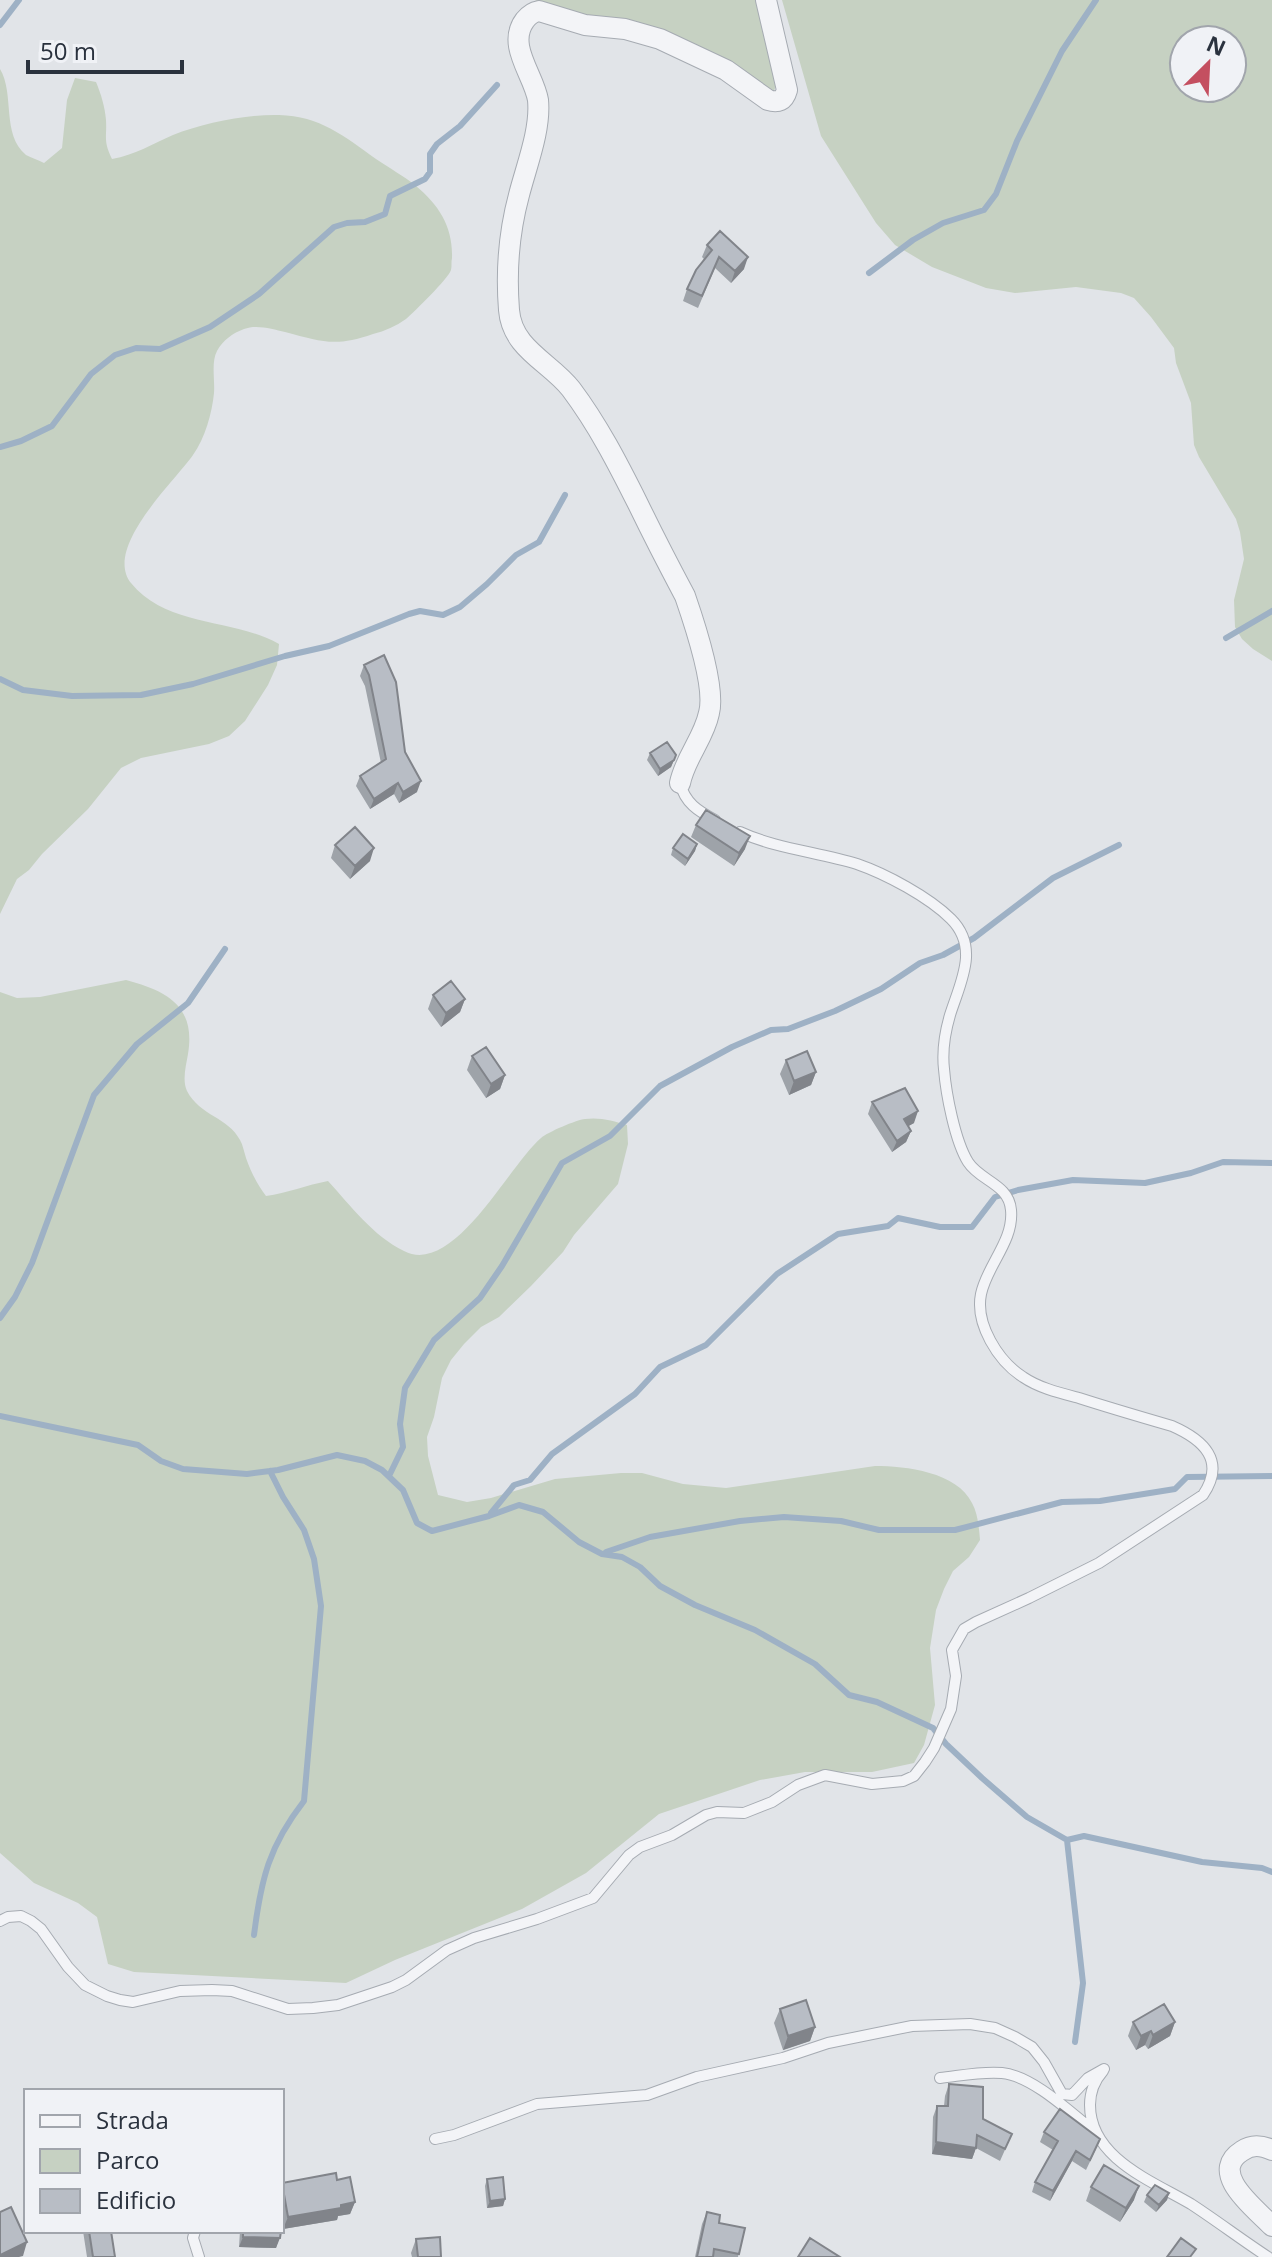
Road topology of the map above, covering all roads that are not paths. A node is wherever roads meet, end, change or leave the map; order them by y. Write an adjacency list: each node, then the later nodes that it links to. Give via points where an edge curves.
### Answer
1 (766, 0): 2 (street, via 787,90 775,102 726,70 625,29 534,12 523,22 518,41 538,102 531,155 512,226 509,314 521,340 562,378 614,454 685,596 708,682 710,711)
2 (680, 783): 3 (lane, via 690,805)
3 (722, 824)
4 (736, 830): 5 (lane, via 889,878 926,900 960,931 967,956 944,1042 948,1094 969,1164 1004,1191 1011,1212 1010,1228 982,1292 986,1330 1022,1377 1189,1434 1211,1457 1213,1472 1203,1495 1099,1563 964,1629 952,1650 956,1676 951,1709 914,1776 872,1784 825,1775 744,1813 706,1815 629,1855 593,1898 474,1938 392,1987 313,2008 288,2009 212,1990 120,2000 85,1985 31,1921 21,1916)
5 (0, 1921)
6 (940, 2078): 7 (lane, via 1001,2073 1018,2077)
7 (1096, 2132): 8 (lane, via 1090,2099 1104,2069 1072,2095 1062,2094 1032,2047 1015,2037 995,2028 939,2024 828,2043 647,2095 537,2104); 13 (lane, via 1123,2163)
8 (435, 2139)
9 (1268, 2142): 10 (street, via 1237,2154 1230,2178)
10 (1272, 2226)
11 (194, 2233): 12 (lane)
12 (199, 2257)
13 (1268, 2257)

